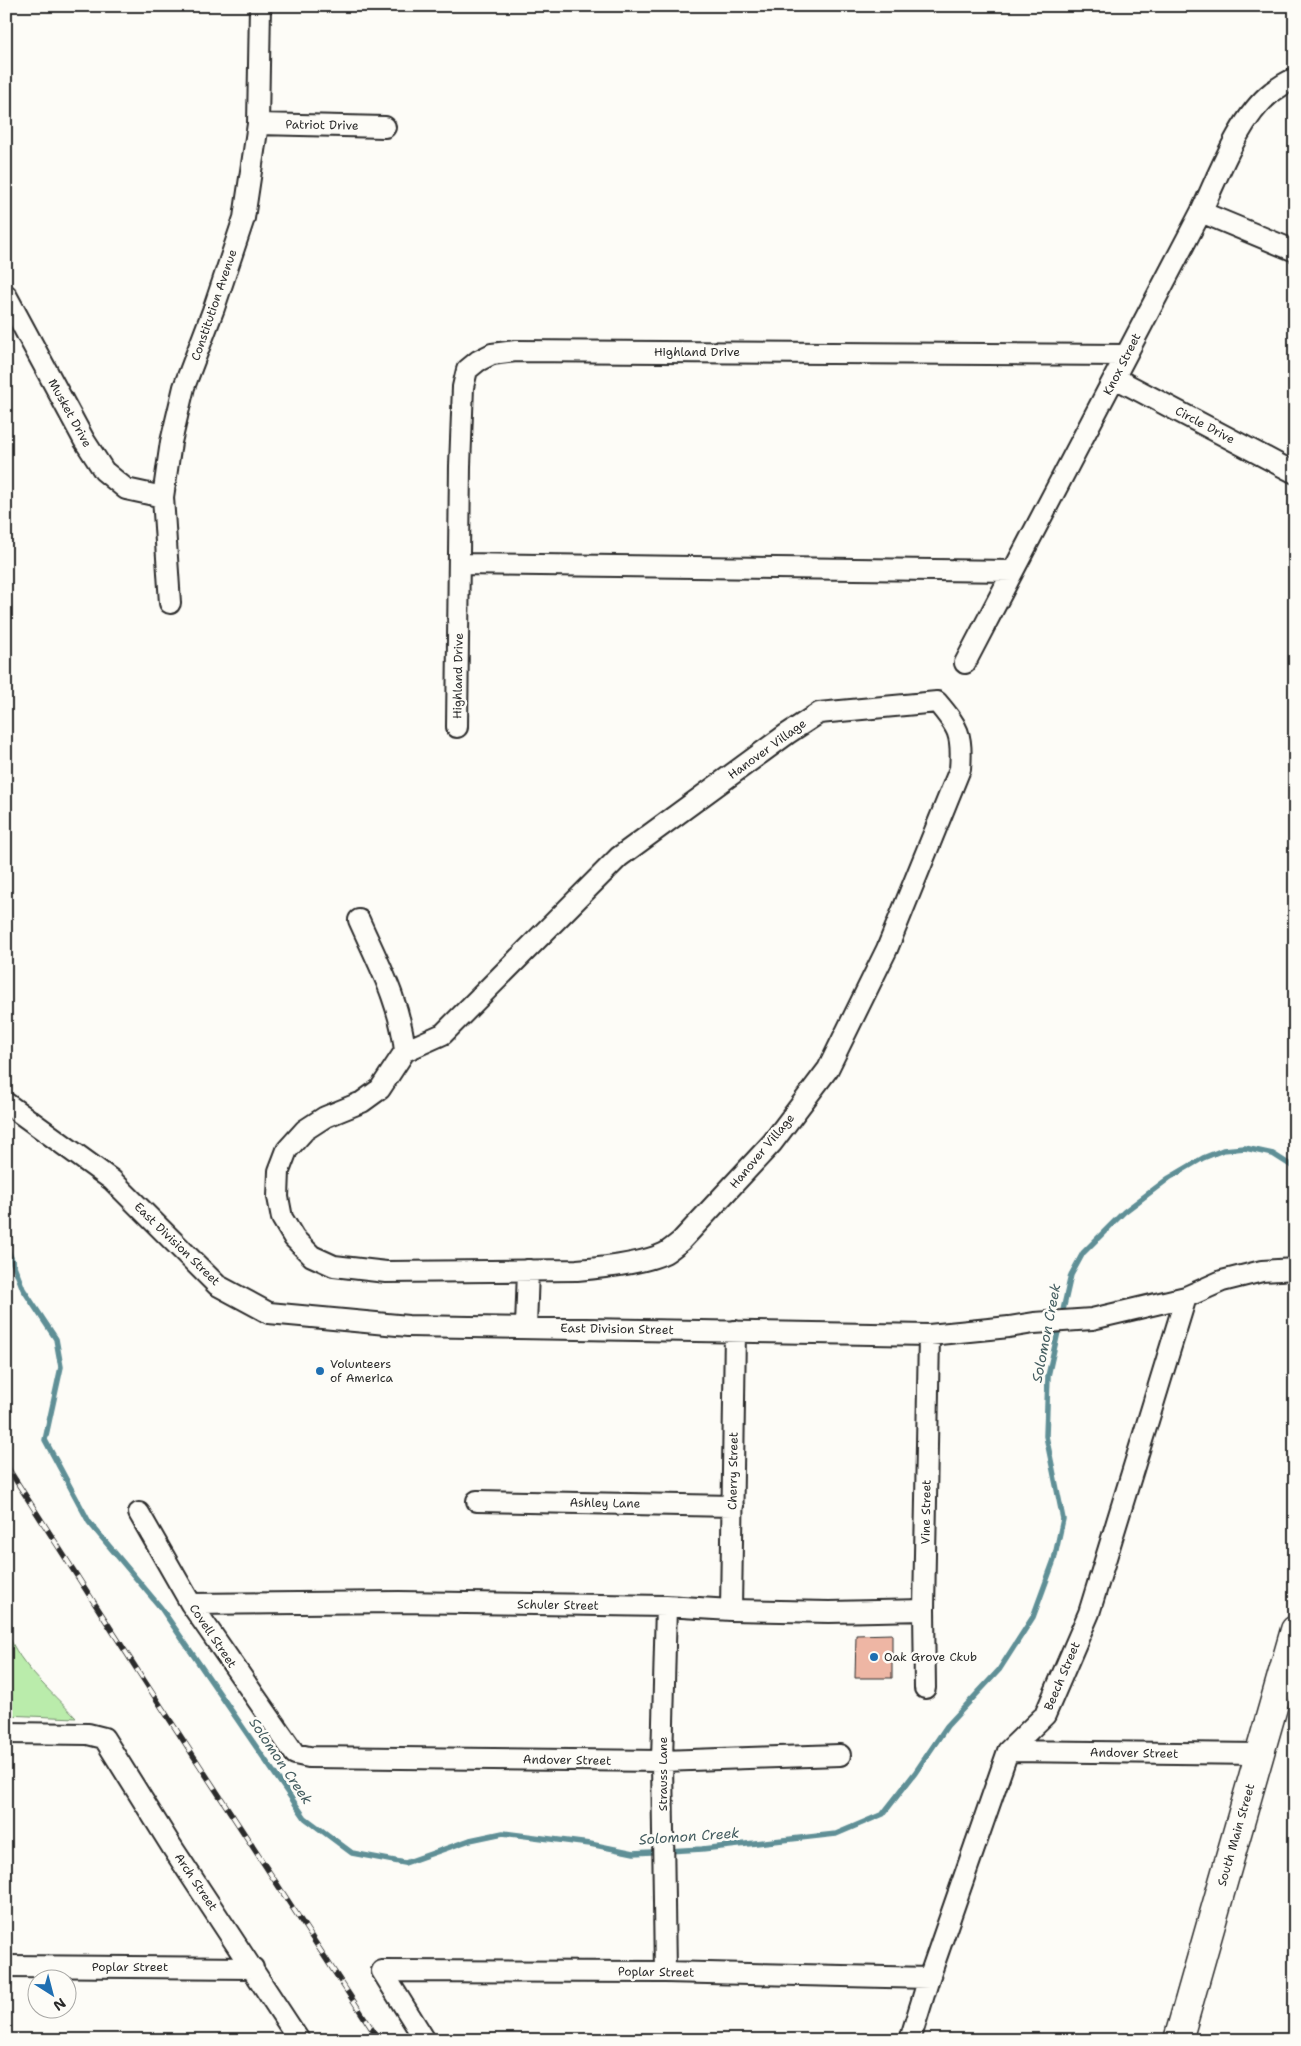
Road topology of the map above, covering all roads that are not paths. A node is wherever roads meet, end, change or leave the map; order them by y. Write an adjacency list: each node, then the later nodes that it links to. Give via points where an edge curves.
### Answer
1 (260, 6): 3 (street, Constitution Avenue)
2 (1295, 78): 5 (street, Knox Street, via 1271,92 1253,112)
3 (258, 124): 4 (street, Patriot Drive); 11 (street, Constitution Avenue, via 244,218 184,387)
4 (386, 127)
5 (1201, 212): 6 (street); 8 (street, Knox Street)
6 (1295, 251)
7 (6, 295): 11 (street, Musket Drive, via 104,471 126,489)
8 (1126, 354): 9 (street, Knox Street); 12 (street, Highland Drive, via 526,351 492,354 467,370 463,387)
9 (1115, 378): 10 (street, Circle Drive); 13 (street, Knox Street)
10 (1295, 473)
11 (163, 497): 14 (street, Constitution Avenue)
12 (460, 564): 13 (street); 16 (street, Highland Drive)
13 (1013, 571): 15 (street, Knox Street)
14 (170, 603)
15 (965, 663)
16 (457, 727)
17 (359, 920): 18 (street, via 397,1004)
18 (406, 1052): 21 (street, Hanover Village, via 380,1089 362,1102 325,1116 287,1150 279,1171 278,1197 282,1218 294,1238 312,1256 334,1266 386,1272); 21 (street, Hanover Village, via 443,1034 619,857 819,713 937,702 956,726 962,748 960,769 887,949 828,1069 772,1143 704,1218 665,1253 605,1267)
19 (8, 1105): 23 (street, East Division Street, via 112,1180 217,1285 269,1313 408,1326)
20 (1295, 1269): 22 (street, East Division Street, via 1262,1271 1222,1281)
21 (528, 1270): 23 (street)
22 (1186, 1297): 25 (street, East Division Street, via 1092,1319); 36 (street, Beech Street, via 1089,1613 1045,1715)
23 (526, 1327): 24 (street, East Division Street)
24 (735, 1332): 25 (street, East Division Street); 27 (street, Cherry Street)
25 (929, 1335): 32 (street, Vine Street)
26 (477, 1501): 27 (street, Ashley Lane)
27 (733, 1506): 31 (street, Cherry Street)
28 (139, 1513): 29 (street, Covell Street)
29 (191, 1604): 30 (street, Schuler Street, via 399,1602); 37 (street, Covell Street)
30 (666, 1606): 31 (street, Schuler Street); 40 (street, Strauss Lane)
31 (731, 1610): 32 (street, Schuler Street)
32 (924, 1610): 34 (street, Vine Street)
33 (1295, 1630): 38 (main road, South Main Street)
34 (926, 1688)
35 (6, 1733): 42 (street, Arch Street, via 88,1734 104,1738)
36 (1008, 1751): 38 (street, Andover Street); 44 (street, Beech Street)
37 (295, 1754): 40 (street, Andover Street, via 309,1757)
38 (1259, 1754): 48 (main road, South Main Street)
39 (840, 1755): 40 (street, Andover Street)
40 (662, 1761): 43 (street, Strauss Lane)
41 (6, 1966): 42 (street, Poplar Street)
42 (253, 1968): 45 (street, Arch Street)
43 (664, 1972): 44 (street, Poplar Street); 46 (street, Poplar Street, via 382,1971)
44 (929, 1978): 47 (street, Beech Street)
45 (299, 2040)
46 (425, 2040)
47 (910, 2040)
48 (1178, 2040)

